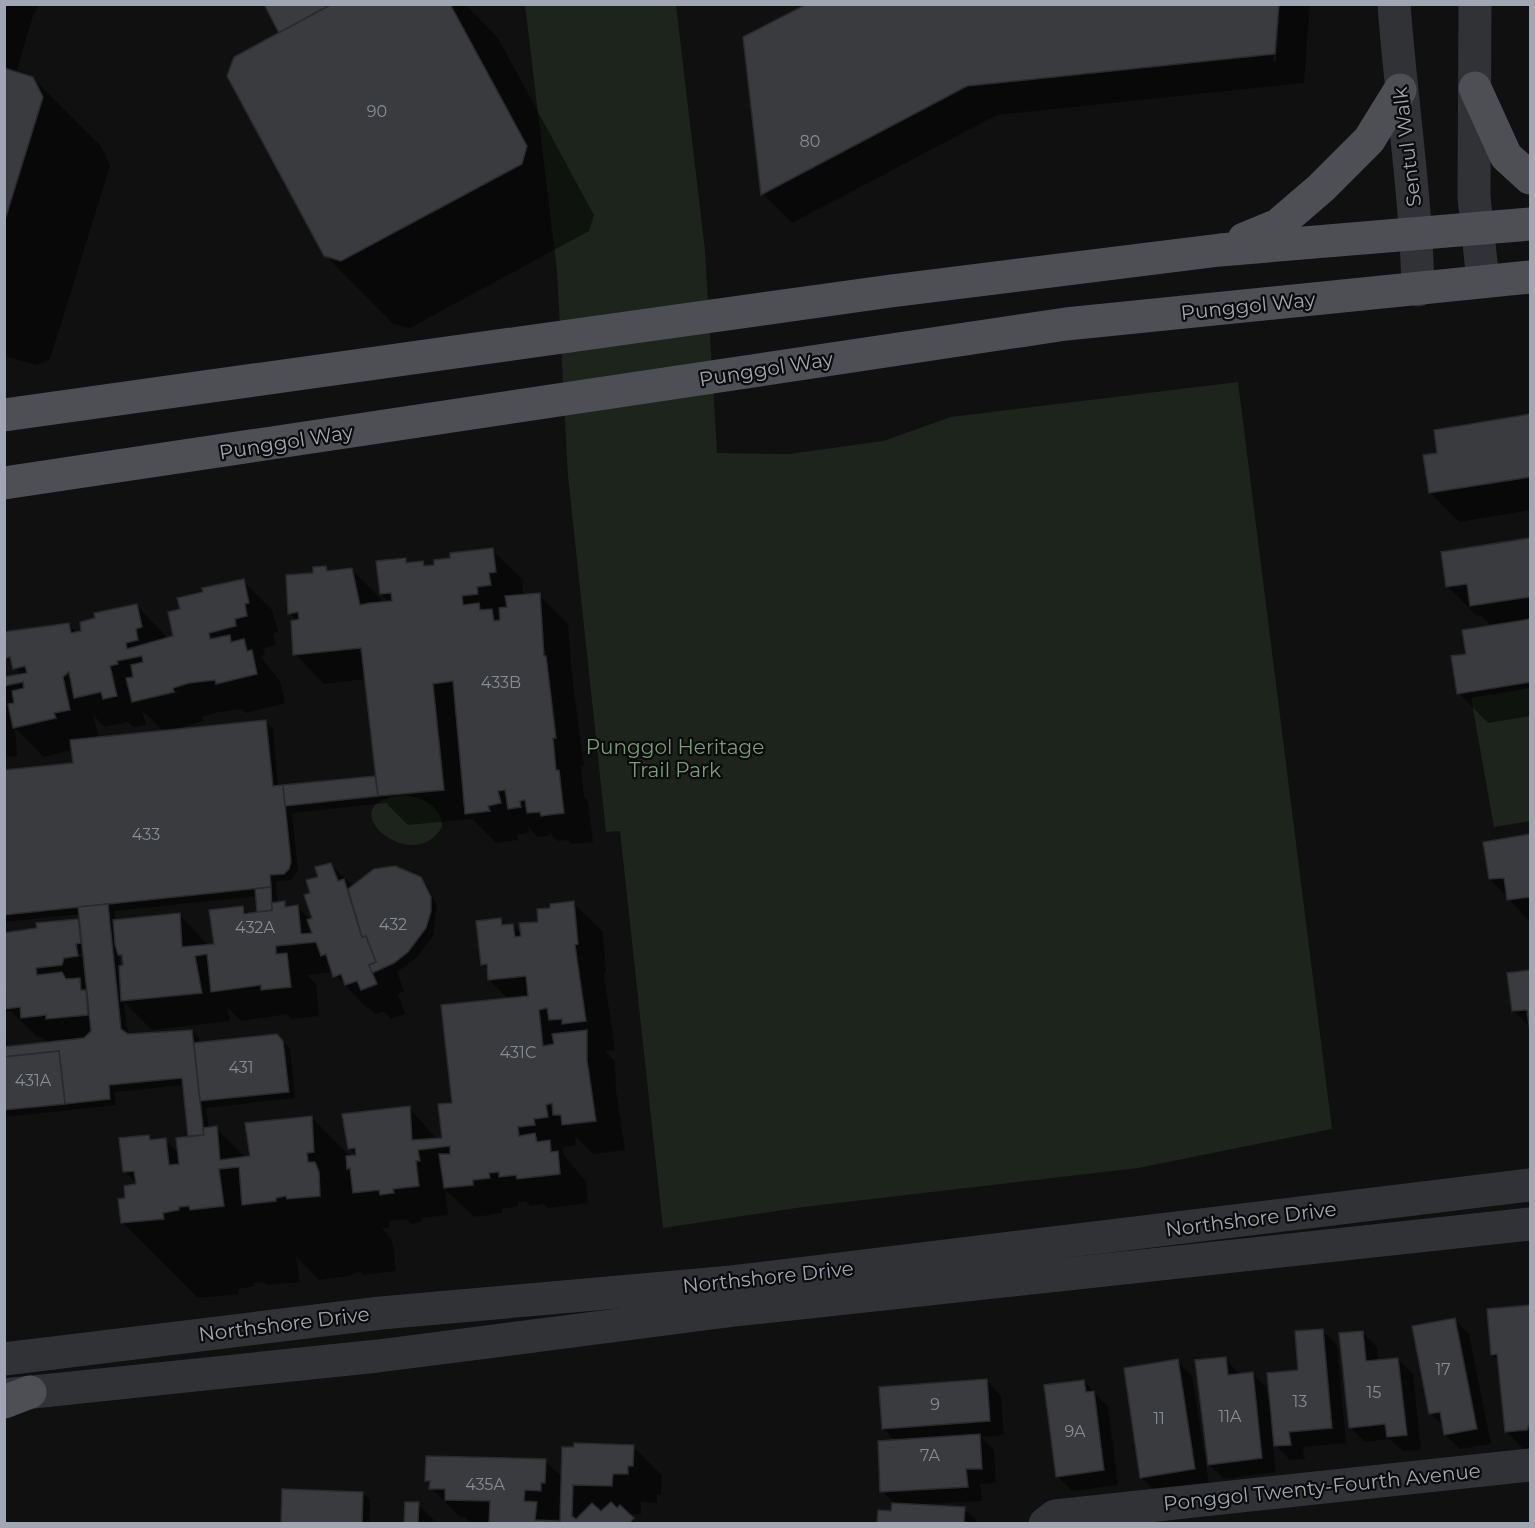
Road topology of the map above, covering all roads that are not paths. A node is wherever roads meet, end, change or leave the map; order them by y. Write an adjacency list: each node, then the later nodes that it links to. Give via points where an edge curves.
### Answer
1 (1394, 4): 4 (street, Sentul Walk)
2 (1475, 4): 3 (street)
3 (1475, 88): 5 (main road, via 1506,156); 7 (street)
4 (1400, 90): 8 (street, Sentul Walk); 9 (main road, via 1369,140 1321,188 1278,225)
5 (1530, 178)
6 (1530, 224): 7 (main road)
7 (1476, 227): 8 (main road); 11 (street)
8 (1417, 232): 9 (main road); 12 (street, Sentul Walk)
9 (1220, 250): 13 (main road, via 739,312)
10 (1530, 277): 11 (main road, Punggol Way)
11 (1483, 281): 12 (main road, Punggol Way)
12 (1419, 290): 14 (main road, Punggol Way, via 1066,324)
13 (4, 415)
14 (4, 483)
15 (1530, 1185): 17 (street, Northshore Drive, via 732,1282 381,1313)
16 (1530, 1224): 18 (street, Northshore Drive, via 747,1309 378,1356)
17 (4, 1359)
18 (13, 1396)
19 (1530, 1465): 20 (street, Ponggol Twenty-Fourth Avenue, via 1055,1516)
20 (1045, 1524)

